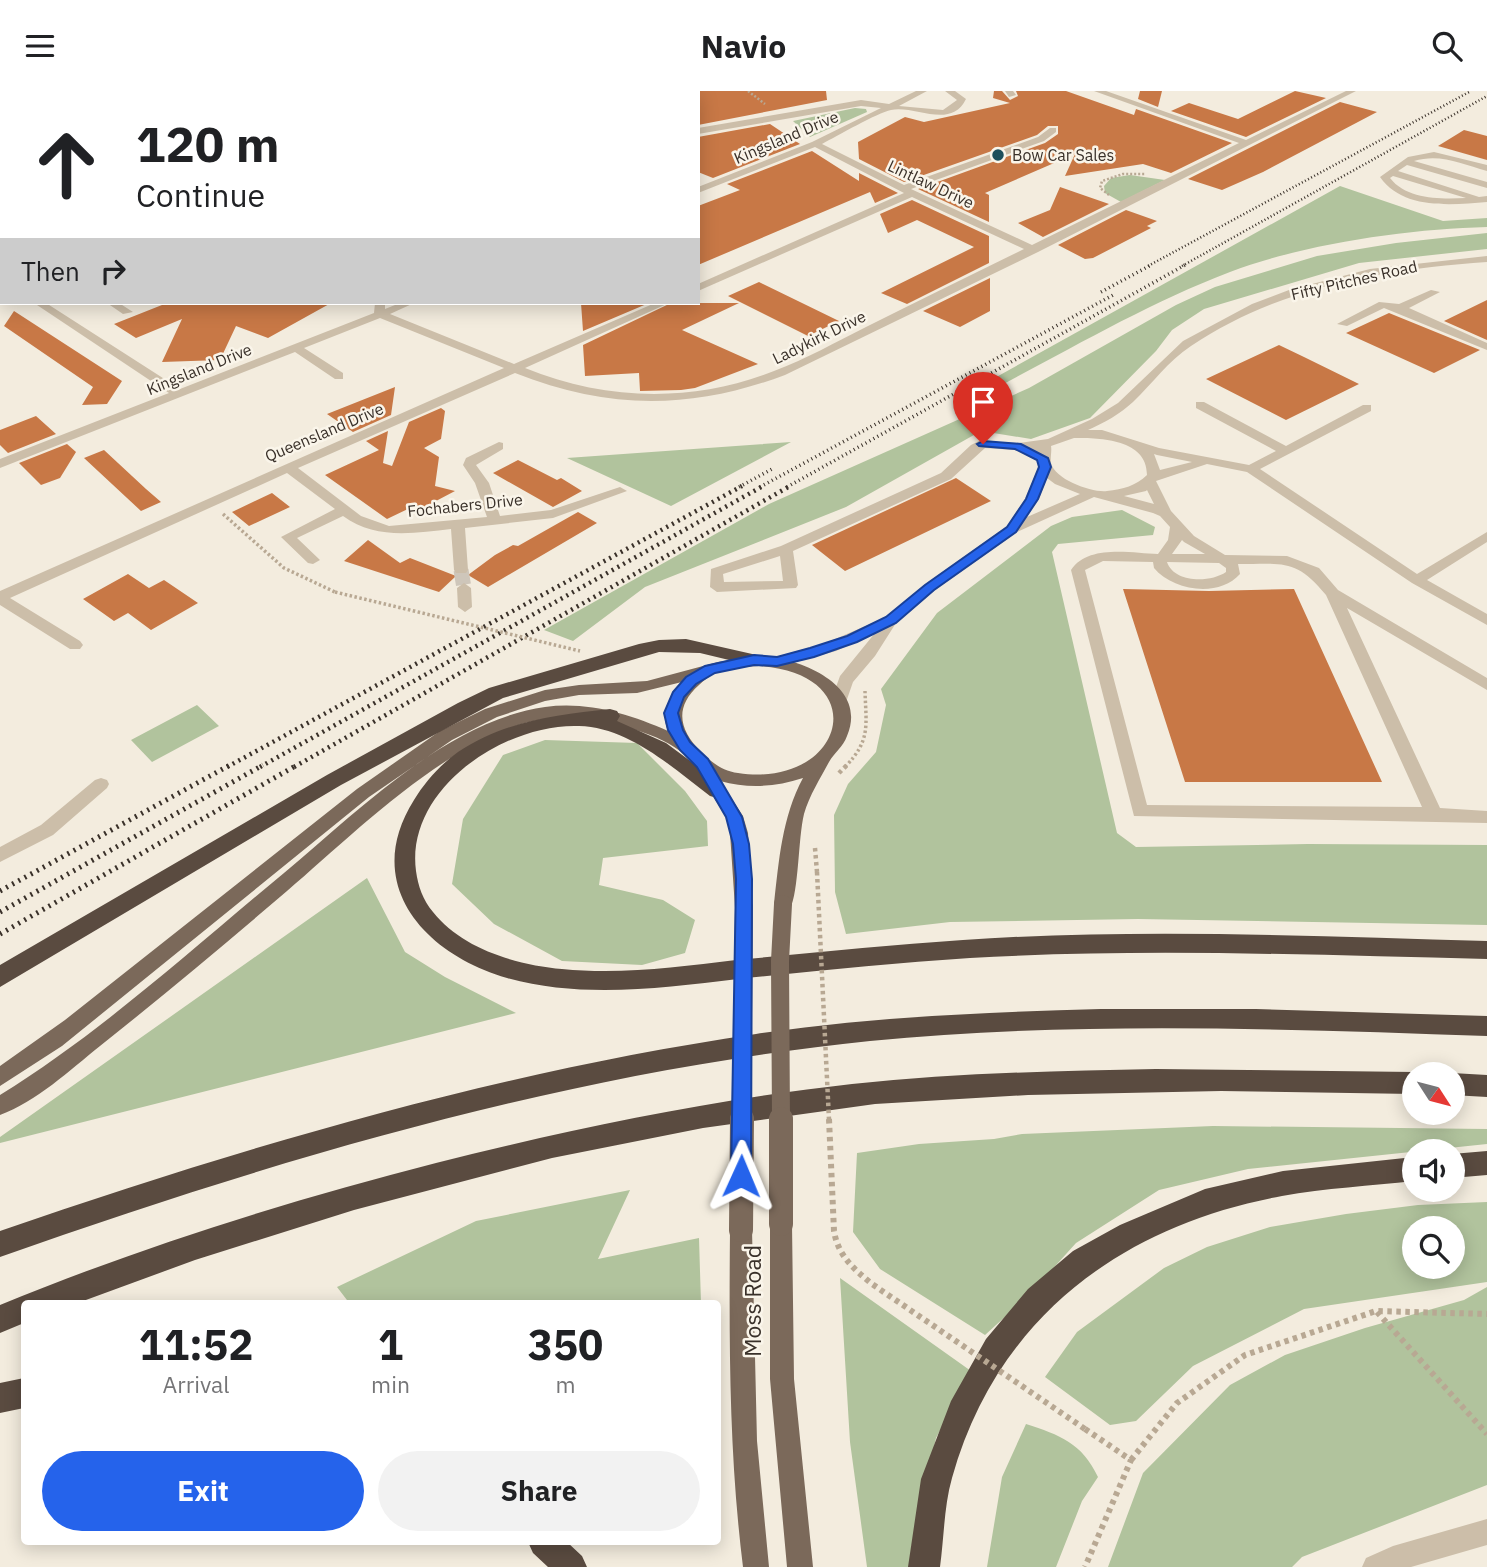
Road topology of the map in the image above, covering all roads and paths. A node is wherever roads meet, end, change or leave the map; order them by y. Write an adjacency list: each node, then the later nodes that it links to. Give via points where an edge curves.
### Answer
1 (923, 91): 5 (street, Kingsland Drive)
2 (949, 91): 5 (street, via 962,99 944,112)
3 (1098, 91): 8 (street)
4 (1347, 92): 8 (street, Ladykirk Drive)
5 (892, 107): 7 (street, via 861,103); 9 (street, Kingsland Drive)
6 (1053, 130): 15 (street, via 1041,139)
7 (700, 131)
8 (1247, 143): 17 (street, Ladykirk Drive)
9 (815, 144): 14 (street, Kingsland Drive); 15 (street, Lintlaw Drive)
10 (1399, 167): 11 (street, via 1432,152); 12 (street); 13 (street); 16 (street); 16 (street, via 1388,184 1395,189 1438,202)
11 (1487, 168)
12 (1487, 174)
13 (1487, 185)
14 (700, 189)
15 (907, 191): 17 (street, Lintlaw Drive); 19 (street)
16 (1486, 197)
17 (1034, 250): 31 (street, Ladykirk Drive, via 781,373 735,389 682,398 623,398 576,390)
18 (1487, 259): 34 (street, Fifty Pitches Road, via 1398,268 1291,294 1186,343)
19 (700, 287)
20 (1435, 292): 26 (street)
21 (47, 305): 33 (street)
22 (115, 305): 27 (street)
23 (397, 305): 25 (street, Kingsland Drive)
24 (659, 305): 31 (street, Queensland Drive)
25 (380, 308): 30 (street, Kingsland Drive); 31 (street, Ladykirk Drive)
26 (1400, 308): 28 (street, via 1383,305); 29 (street)
27 (127, 312)
28 (1343, 324)
29 (1487, 347)
30 (296, 348): 32 (street); 33 (street, Kingsland Drive)
31 (515, 368): 45 (street, Queensland Drive)
32 (339, 376)
33 (179, 394): 44 (street, Kingsland Drive)
34 (1128, 400): 37 (street, Fifty Pitches Road, via 1088,426); 38 (street, via 1122,421)
35 (1200, 405): 41 (street)
36 (1367, 408): 41 (street)
37 (1055, 440): 38 (street, via 1086,433); 40 (street); 43 (street)
38 (1130, 442): 42 (street); 47 (street, via 1148,453 1155,466)
39 (499, 446): 53 (street, via 469,465 482,483)
40 (1017, 446): 43 (street); 58 (street, via 979,446 946,476)
41 (1286, 451): 46 (street)
42 (1210, 461): 46 (street); 47 (street)
43 (1044, 462): 49 (street, via 1065,484); 56 (street, via 1032,499)
44 (0, 464)
45 (288, 467): 50 (street, Queensland Drive); 51 (street, Fochabers Drive)
46 (1251, 469): 63 (street)
47 (1152, 479): 49 (street, via 1123,493); 52 (street)
48 (620, 491): 53 (street, Fochabers Drive, via 553,514)
49 (1097, 493): 52 (street); 56 (street)
50 (209, 502): 66 (street, Queensland Drive); 71 (path, bridge, via 284,568 335,592)
51 (344, 510): 54 (street, Fochabers Drive, via 388,530); 61 (street, via 288,537)
52 (1165, 513): 55 (street)
53 (495, 520): 54 (street, Fochabers Drive)
54 (458, 524): 62 (street)
55 (1177, 526): 59 (street, via 1174,547); 60 (street, via 1197,545)
56 (1012, 529): 68 (street, via 929,587)
57 (1487, 536): 63 (street)
58 (786, 549): 58 (street, via 791,585 717,587 716,572)
59 (1162, 557): 60 (street); 60 (street, via 1159,565 1167,574 1194,583 1233,574 1233,567); 84 (street, via 1101,557 1078,570 1140,811)
60 (1223, 558): 65 (street, via 1300,564 1323,579)
61 (313, 560)
62 (461, 570)
63 (1417, 580): 69 (street)
64 (464, 588): 67 (street)
65 (1333, 593): 75 (street); 84 (street)
66 (0, 597): 70 (street)
67 (465, 607)
68 (891, 620): 73 (street, via 831,647); 76 (street, via 846,680)
69 (1487, 620)
70 (75, 645)
71 (580, 651)
72 (754, 660): 73 (main road); 74 (main road); 89 (highway, via 710,648 666,644 496,694 334,780)
73 (777, 662): 76 (main road, via 821,680)
74 (710, 669): 79 (main road, via 678,695 671,713); 91 (main road, via 637,689 542,696 440,738)
75 (1487, 685)
76 (839, 701): 80 (main road, via 843,726)
77 (610, 716): 78 (highway); 79 (main road, via 635,722); 95 (main road, via 542,713 454,749 355,823 149,996)
78 (575, 720): 83 (highway, via 607,724 652,741); 88 (highway, via 530,725 475,751 426,795 409,823 403,848 408,893 422,918 469,953 540,977 605,981 1002,947 1176,944)
79 (685, 746): 81 (main road)
80 (831, 751): 81 (main road, via 813,766 776,779 726,776); 113 (main road, Moss Road, bridge, via 806,783 796,806 780,961 782,1379)
81 (702, 763): 83 (main road, Moss Road)
82 (101, 784): 86 (street, via 47,830)
83 (717, 791): 112 (main road, Moss Road, bridge, via 739,833 744,908 741,1386)
84 (1434, 814): 85 (street)
85 (1487, 817)
86 (0, 855)
87 (817, 871): 108 (path, bridge, via 834,1230 840,1256 872,1284)
88 (1487, 950)
89 (0, 977)
90 (1487, 1026): 99 (highway, via 1313,1020 1036,1021 871,1031 711,1051 470,1099 327,1137 146,1192)
91 (7, 1073)
92 (1402, 1083): 100 (highway, via 1224,1078 1032,1084 896,1092 700,1117 545,1147 320,1207)
93 (1465, 1085): 94 (highway)
94 (1487, 1086)
95 (0, 1106)
96 (1487, 1163): 97 (highway)
97 (1465, 1165)
98 (1402, 1170): 114 (highway, via 1283,1183 1205,1202 1130,1234 1083,1261 1038,1299 996,1349 962,1412 936,1479)
99 (0, 1244)
100 (49, 1300)
101 (21, 1310): 104 (highway)
102 (1377, 1311): 103 (path); 107 (path); 108 (path, via 1245,1355 1177,1403)
103 (1487, 1314)
104 (0, 1319)
105 (21, 1394): 106 (highway)
106 (0, 1398)
107 (1487, 1434)
108 (1131, 1460): 115 (path)
109 (1487, 1532): 116 (street)
110 (547, 1545): 111 (highway)
111 (571, 1567)
112 (756, 1567)
113 (800, 1567)
114 (924, 1567)
115 (1085, 1567)
116 (1375, 1567)

